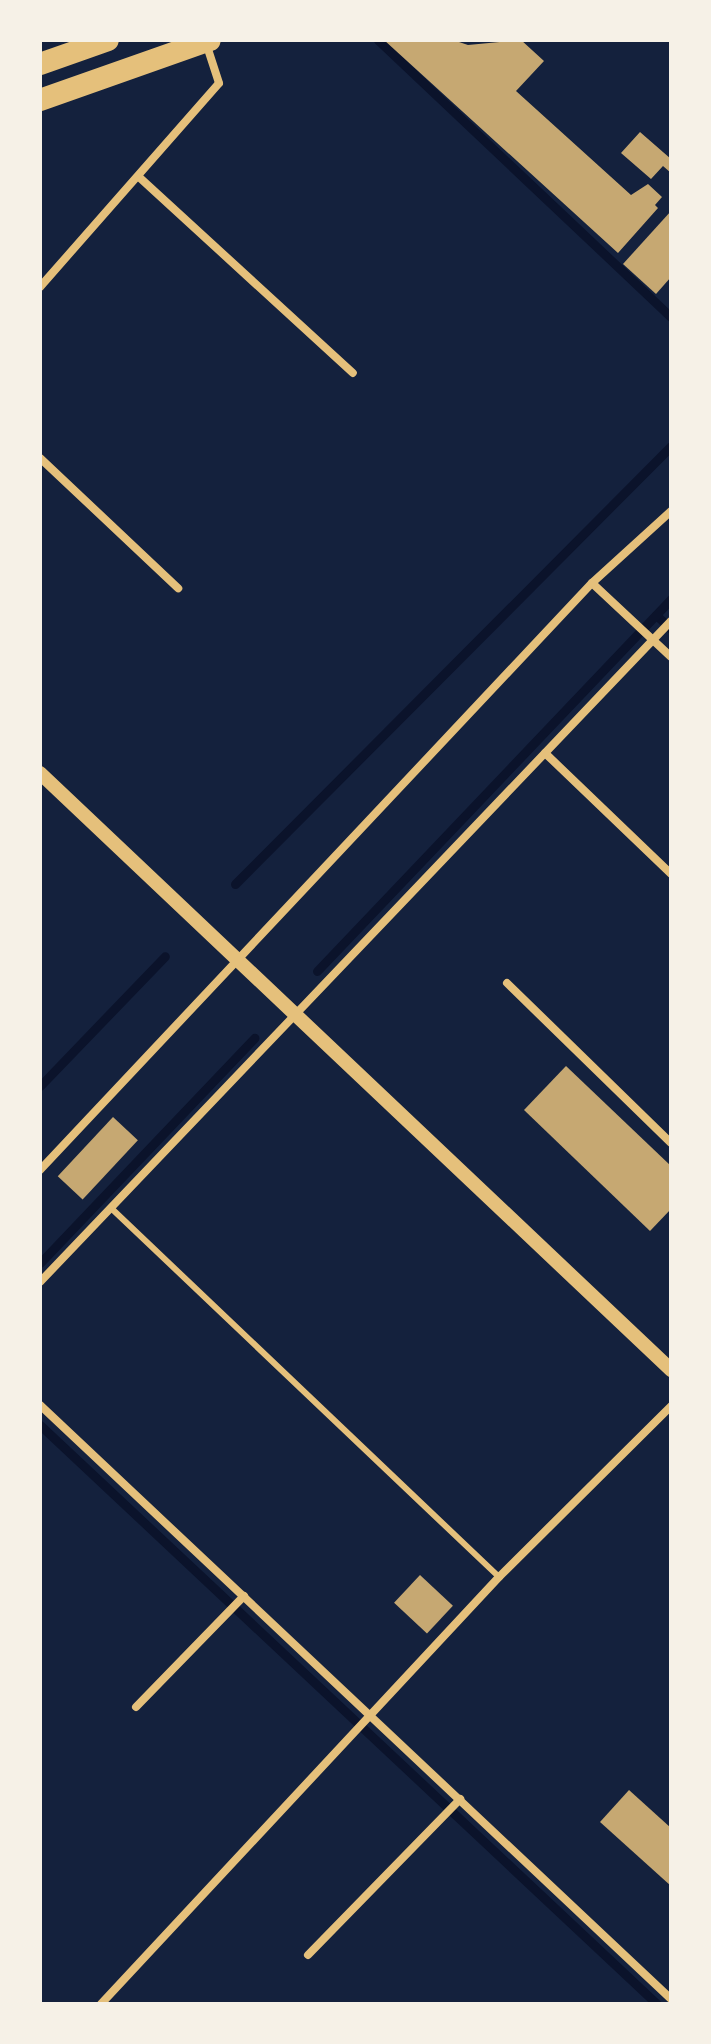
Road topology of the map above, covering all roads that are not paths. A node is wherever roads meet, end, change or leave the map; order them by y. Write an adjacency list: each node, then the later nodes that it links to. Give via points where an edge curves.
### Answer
1 (108, 40): 3 (highway)
2 (207, 41): 4 (highway); 5 (street, via 219,83)
3 (40, 64)
4 (40, 100)
5 (139, 177): 6 (street); 7 (street)
6 (40, 287)
7 (353, 373)
8 (40, 458): 11 (street)
9 (671, 511): 10 (street)
10 (592, 583): 13 (street); 18 (street)
11 (178, 588)
12 (668, 624): 13 (street)
13 (645, 633): 14 (street); 15 (street)
14 (671, 657)
15 (545, 753): 17 (street); 20 (street)
16 (40, 773): 18 (street)
17 (671, 874)
18 (236, 960): 20 (street); 22 (street)
19 (507, 983): 21 (street)
20 (292, 1015): 23 (street); 25 (street)
21 (671, 1143)
22 (40, 1170)
23 (111, 1208): 24 (street); 28 (lane)
24 (40, 1282)
25 (671, 1370)
26 (40, 1405): 29 (street)
27 (671, 1406): 28 (street)
28 (499, 1577): 31 (street)
29 (238, 1602): 30 (street); 31 (street)
30 (136, 1707)
31 (370, 1719): 32 (street); 35 (street)
32 (458, 1801): 33 (street); 34 (street)
33 (308, 1955)
34 (671, 1999)
35 (101, 2004)

